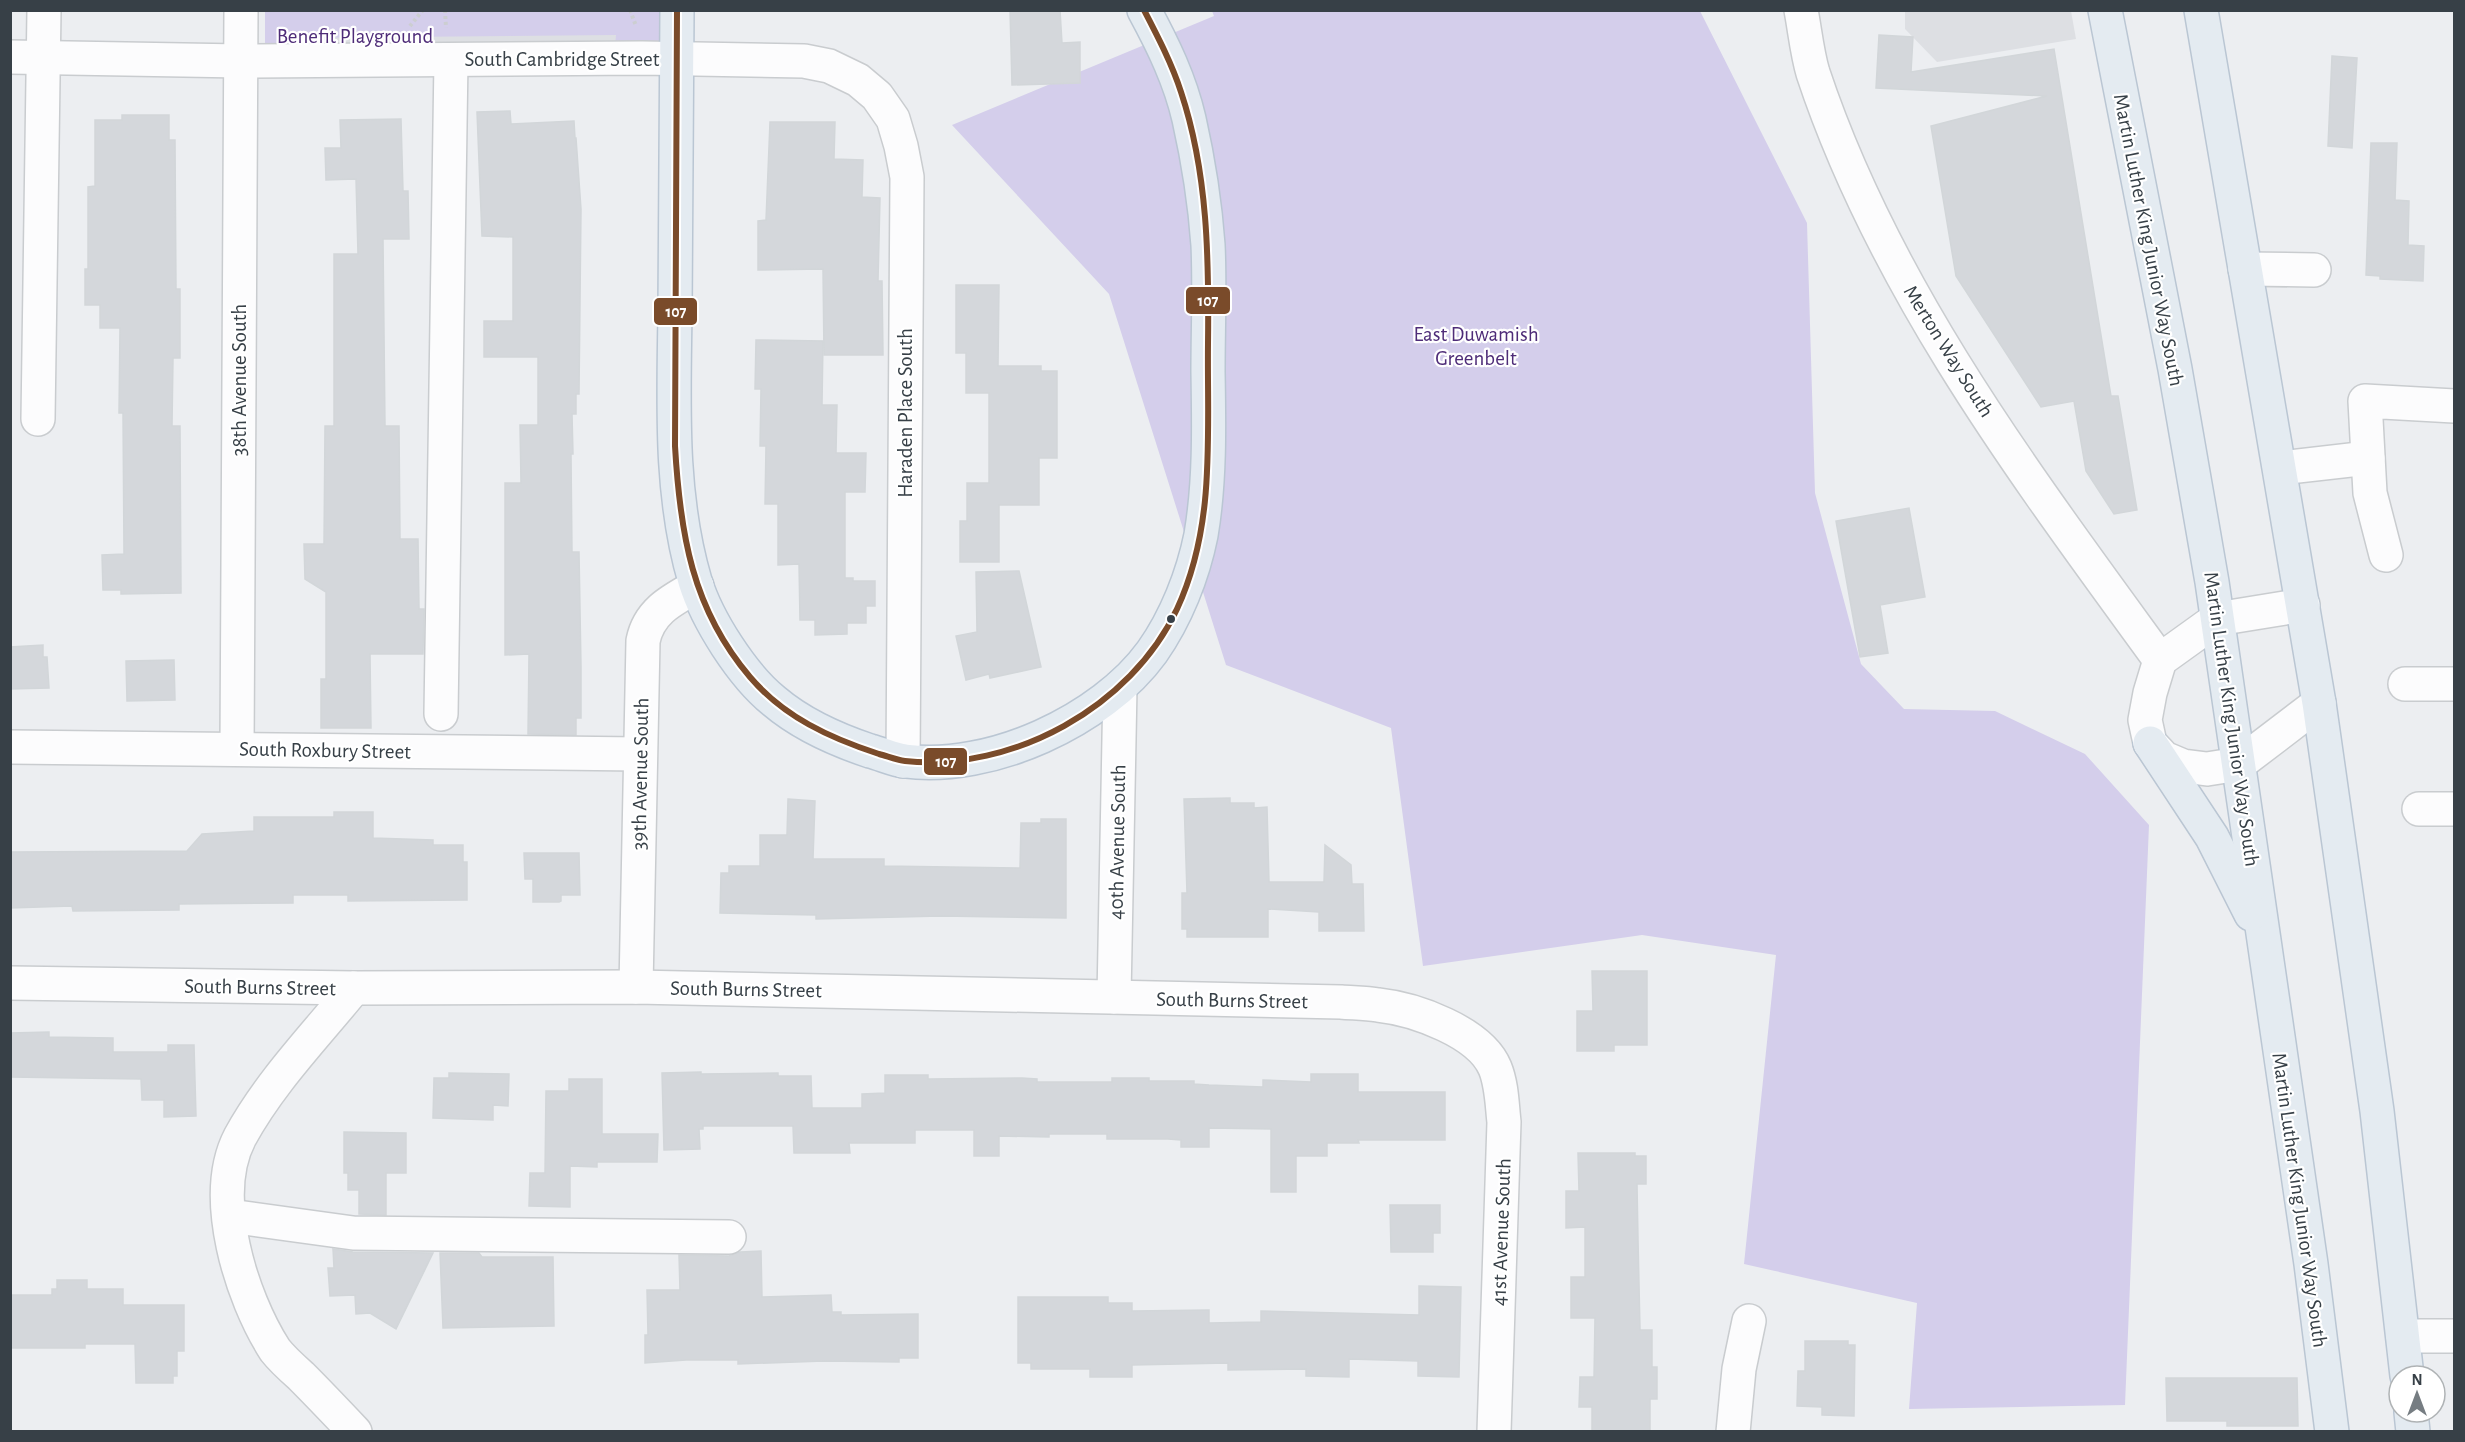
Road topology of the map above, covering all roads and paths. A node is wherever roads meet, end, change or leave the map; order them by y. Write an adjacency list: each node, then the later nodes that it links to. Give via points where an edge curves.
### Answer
1 (44, 10): 13 (street)
2 (241, 10): 15 (street, 38th Avenue South)
3 (423, 10): 10 (path)
4 (445, 10): 11 (path)
5 (677, 10): 14 (main road)
6 (1144, 10): 30 (main road, via 1170,61 1188,117 1199,173 1208,244 1207,477 1200,537 1189,579 1152,652)
7 (1801, 10): 27 (street, Merton Way South, via 1813,71 1891,256 1963,378)
8 (2105, 10): 26 (main road, Martin Luther King Junior Way South, via 2175,369)
9 (2201, 10): 17 (main road)
10 (408, 28)
11 (448, 48): 14 (street, South Cambridge Street); 15 (street, South Cambridge Street); 32 (street)
12 (10, 57): 13 (street, South Cambridge Street)
13 (45, 58): 15 (street, South Cambridge Street); 20 (street)
14 (677, 58): 16 (street, South Cambridge Street, via 804,61 829,66); 24 (main road, via 678,491 683,533)
15 (241, 61): 35 (street, 38th Avenue South)
16 (858, 80): 37 (street, Haraden Place South, via 877,96 893,119 907,177)
17 (2245, 269): 18 (street); 22 (main road)
18 (2314, 270)
19 (2454, 406): 21 (street, via 2365,402)
20 (38, 419)
21 (2368, 458): 22 (street); 23 (street, via 2370,493)
22 (2280, 468): 25 (main road)
23 (2386, 555)
24 (697, 586): 36 (street, 39th Avenue South, via 661,607 646,628); 37 (main road, via 740,664 773,701 817,729)
25 (2303, 604): 26 (street); 31 (main road)
26 (2217, 619): 27 (street); 38 (main road, Martin Luther King Junior Way South)
27 (2160, 660): 33 (street, via 2145,720)
28 (2405, 684): 29 (street)
29 (2454, 684)
30 (1120, 687): 37 (main road, via 1083,715 1000,752 951,762); 45 (street, 40th Avenue South)
31 (2319, 703): 38 (street); 50 (main road, via 2377,1111)
32 (441, 714)
33 (2150, 743): 38 (street, via 2164,758 2183,766 2207,769); 41 (main road, via 2212,837)
34 (10, 747): 35 (street, South Roxbury Street)
35 (237, 749): 36 (street, South Roxbury Street)
36 (640, 754): 43 (street, 39th Avenue South)
37 (903, 761)
38 (2239, 764): 41 (main road, Martin Luther King Junior Way South)
39 (2419, 809): 40 (street)
40 (2454, 809)
41 (2263, 936): 56 (main road, Martin Luther King Junior Way South)
42 (10, 983): 44 (street, South Burns Street)
43 (636, 987): 44 (street, South Burns Street); 45 (street, South Burns Street)
44 (354, 988): 47 (street, via 275,1084 239,1138 231,1163)
45 (1114, 997): 46 (street, South Burns Street, via 1379,1005 1434,1021)
46 (1473, 1041): 54 (street, 41st Avenue South, via 1495,1069 1504,1122)
47 (230, 1216): 48 (street, via 353,1233); 53 (street, via 230,1230 251,1306 276,1351)
48 (729, 1237)
49 (1749, 1321): 55 (street)
50 (2403, 1336): 51 (street); 52 (main road)
51 (2454, 1336)
52 (2406, 1364)
53 (355, 1431)
54 (1494, 1431)
55 (1733, 1431)
56 (2332, 1431)

